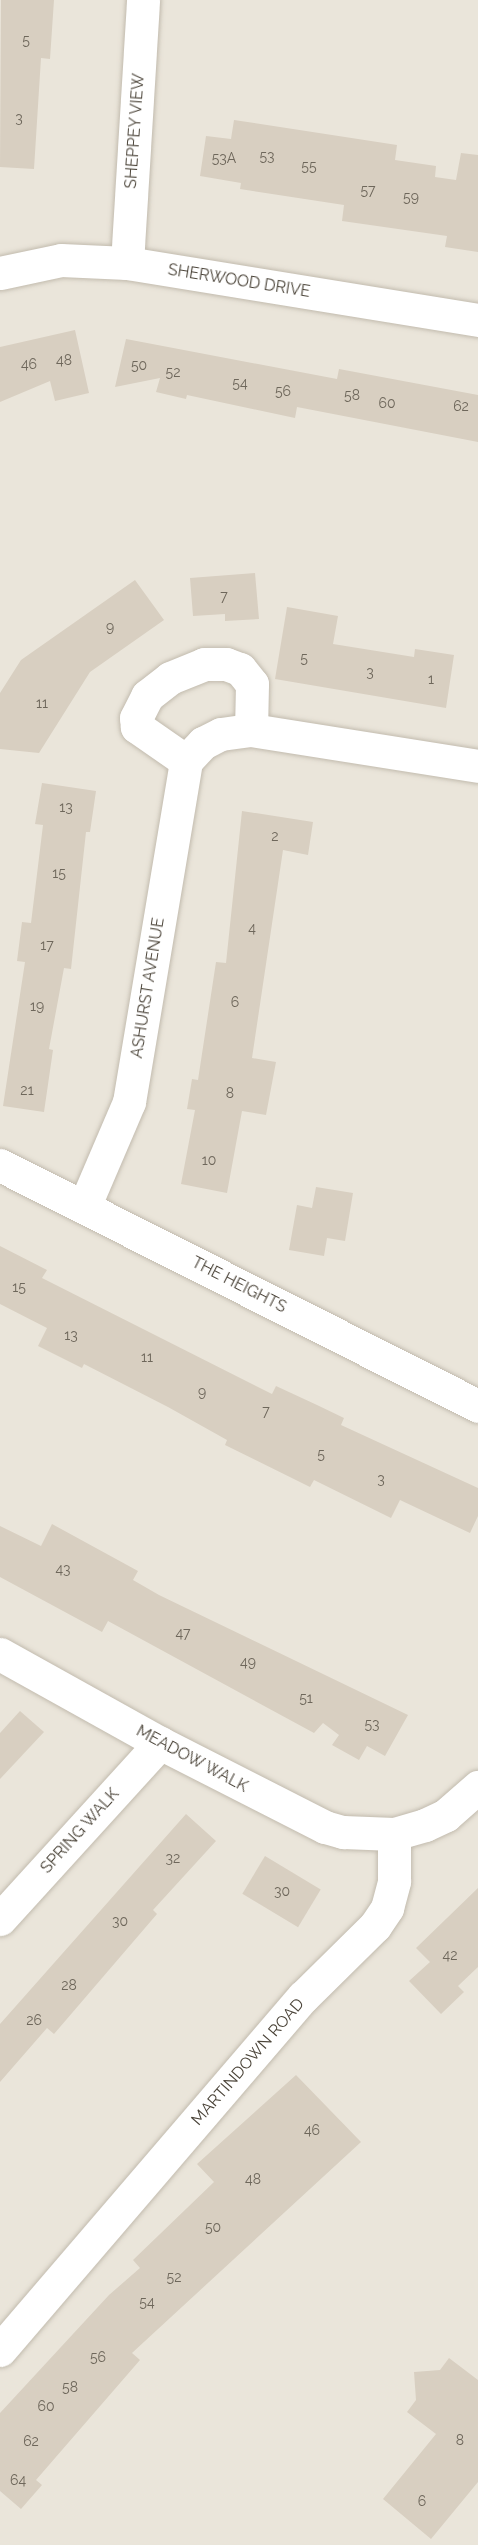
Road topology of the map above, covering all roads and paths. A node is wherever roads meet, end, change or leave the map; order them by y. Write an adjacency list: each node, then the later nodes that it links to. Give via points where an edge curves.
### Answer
1 (143, 0): 2 (street, SHEPPEY VIEW)
2 (127, 263): 3 (street, SHERWOOD DRIVE, via 61,261); 4 (street, SHERWOOD DRIVE)
3 (0, 273)
4 (478, 320)
5 (251, 730): 6 (street, via 221,734 203,743); 6 (street, via 252,684 240,669 226,664 204,664 170,678 147,696 136,718 137,727); 7 (street)
6 (186, 761): 9 (street, ASHURST AVENUE, via 129,1102)
7 (478, 766)
8 (0, 1165): 9 (street, THE HEIGHTS)
9 (84, 1207): 10 (street, THE HEIGHTS)
10 (478, 1406)
11 (0, 1654): 12 (street, MEADOW WALK)
12 (160, 1743): 14 (street, MEADOW WALK, via 325,1827 369,1835); 15 (street, SPRING WALK)
13 (478, 1787): 14 (street, via 446,1815)
14 (394, 1834): 16 (street, MARTINDOWN ROAD, via 394,1881 387,1908 375,1926 303,1997)
15 (0, 1919)
16 (0, 2350)

